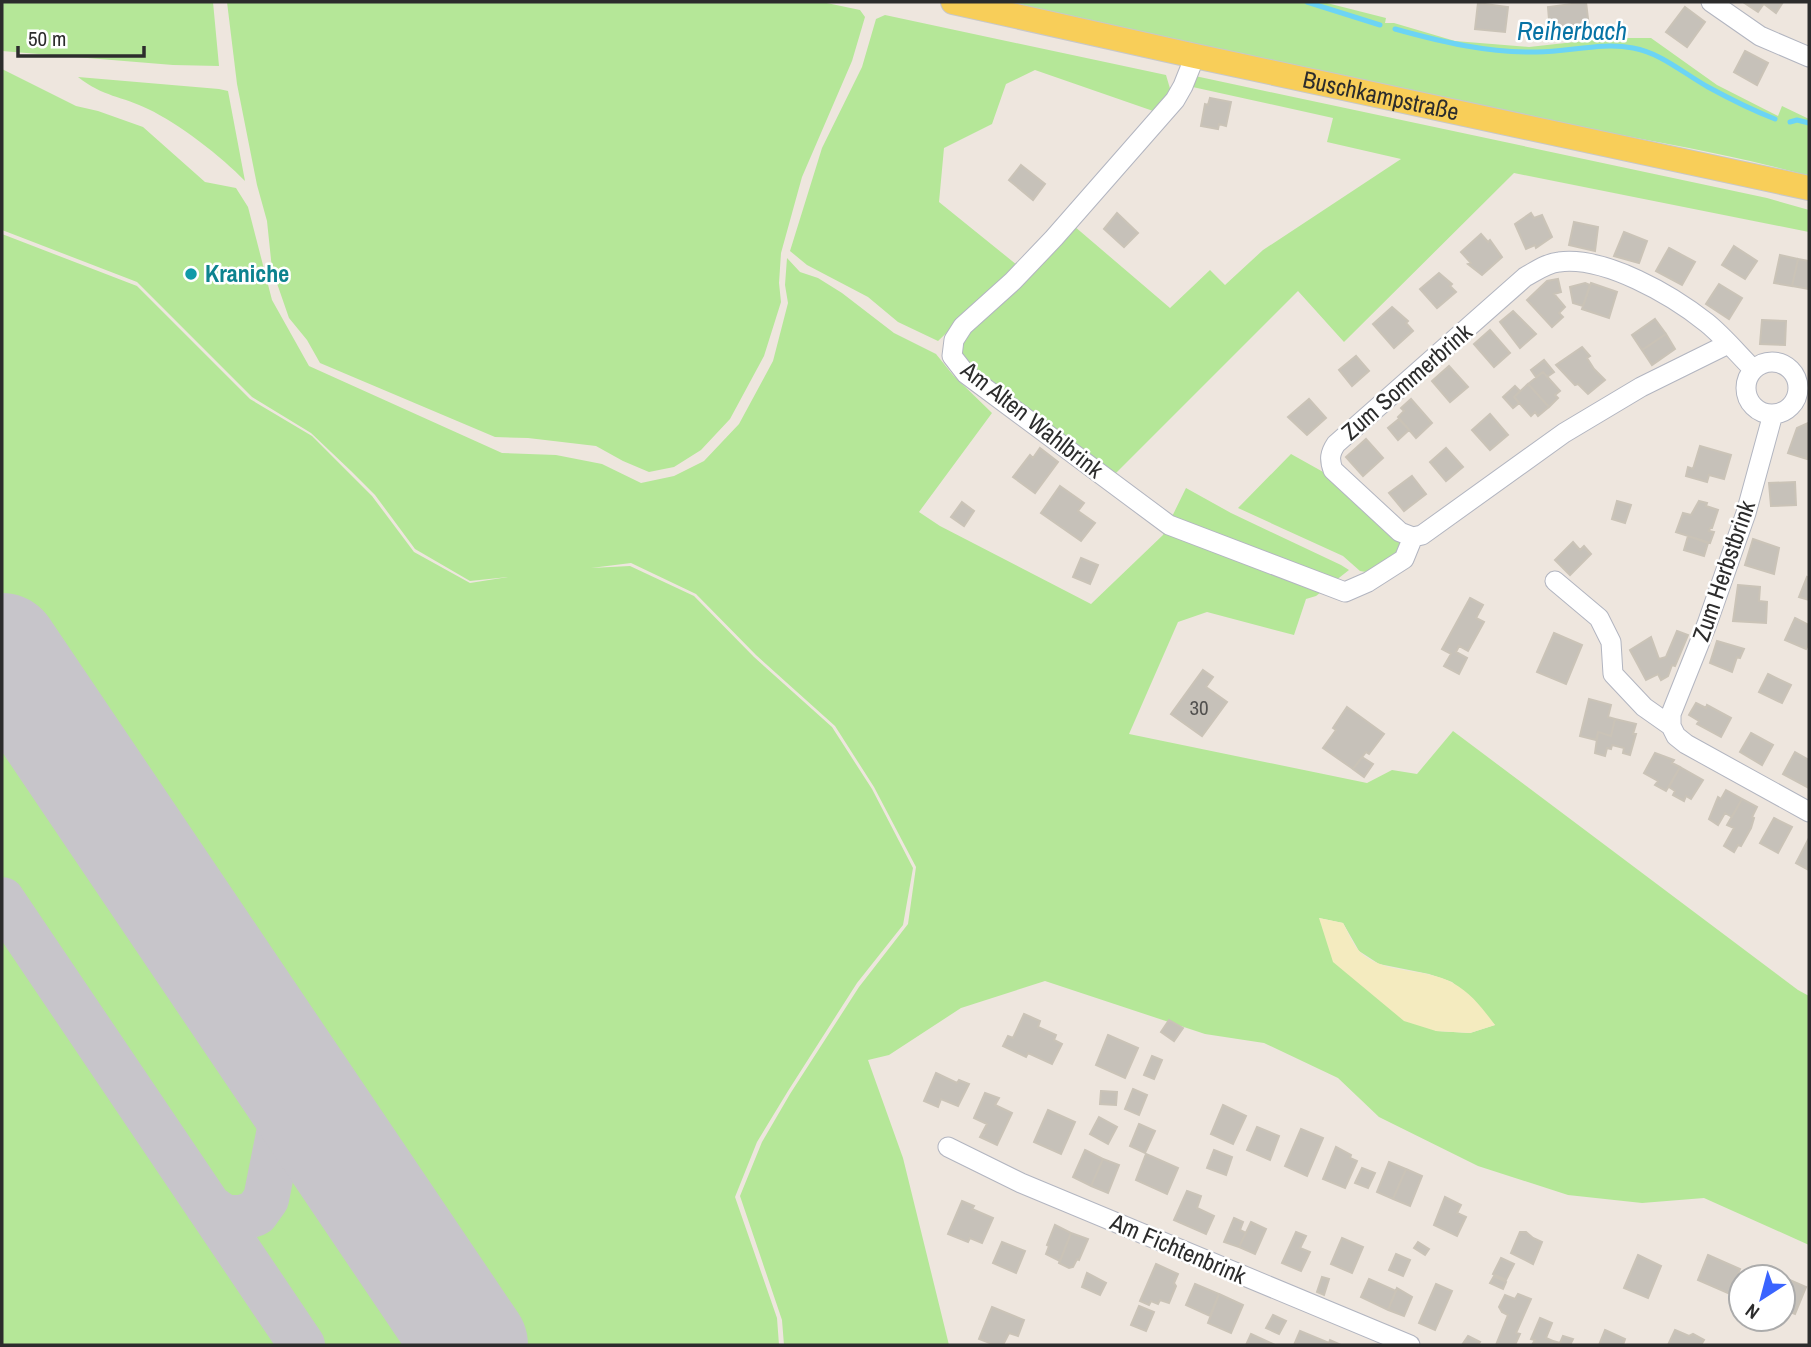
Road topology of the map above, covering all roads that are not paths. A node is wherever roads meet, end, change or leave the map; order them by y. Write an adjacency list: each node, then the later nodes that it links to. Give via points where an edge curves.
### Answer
1 (953, 2): 3 (main road, Buschkampstraße)
2 (1711, 2): 4 (street, via 1760,36)
3 (1195, 56): 5 (main road, Buschkampstraße); 10 (street, Am Alten Wahlbrink, via 1175,100 1054,238 963,326 954,340 952,356 966,374 1169,524 1310,580 1345,592 1357,587 1404,559)
4 (1809, 57)
5 (1809, 188)
6 (1728, 344): 7 (street, Zum Sommerbrink); 10 (street, via 1641,387 1564,433); 10 (street, Zum Sommerbrink, via 1683,306 1624,275 1576,261 1541,267 1331,453 1334,470 1400,532)
7 (1753, 369): 8 (street, via 1779,363); 9 (street, via 1747,396 1758,410)
8 (1804, 384): 9 (street, via 1793,404)
9 (1773, 414): 12 (street, Zum Herbstbrink, via 1746,513 1671,714)
10 (1413, 537)
11 (1555, 581): 12 (street, via 1599,618 1611,642 1614,674)
12 (1671, 726): 13 (street, via 1686,744)
13 (1809, 812)
14 (948, 1147): 15 (street, Am Fichtenbrink, via 1012,1179)
15 (1410, 1345)

